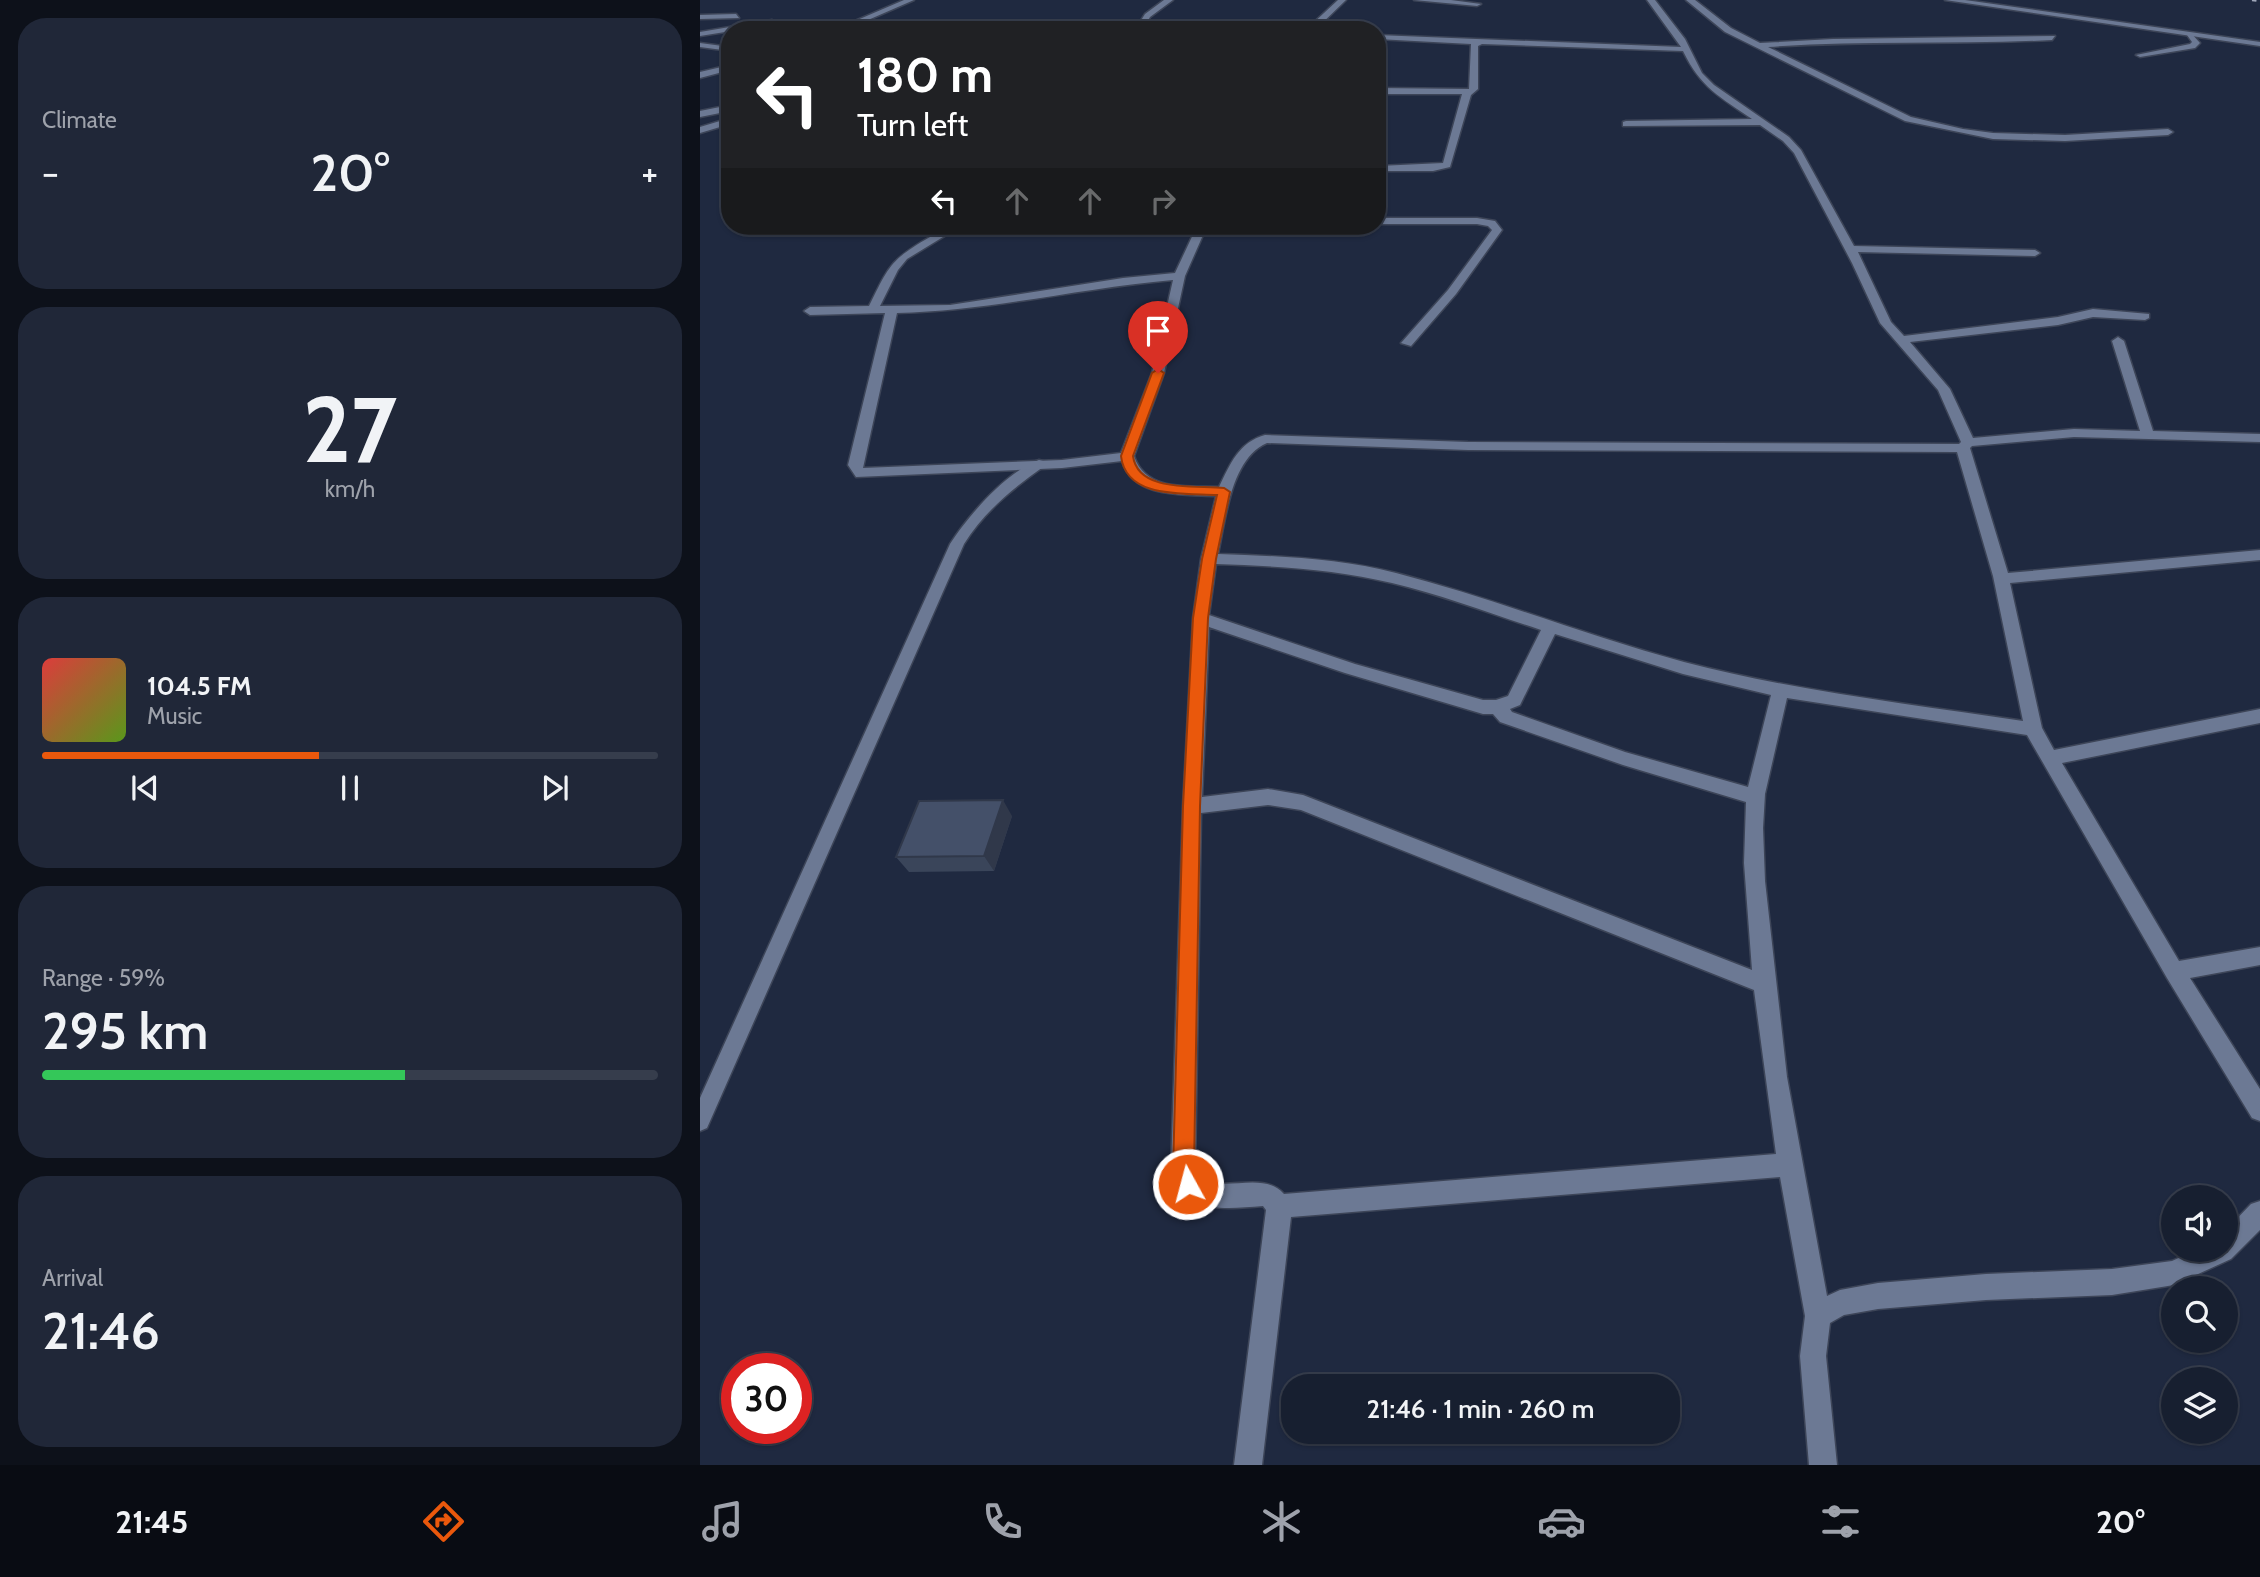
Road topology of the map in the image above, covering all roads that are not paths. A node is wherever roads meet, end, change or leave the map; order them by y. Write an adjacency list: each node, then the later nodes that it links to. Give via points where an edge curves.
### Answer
1 (910, 0): 11 (street)
2 (1169, 0): 12 (street)
3 (1342, 0): 13 (street)
4 (1418, 0): 8 (street)
5 (1651, 0): 24 (street)
6 (1690, 0): 22 (street, via 1720,25)
7 (1949, 0): 16 (street)
8 (1477, 4)
9 (736, 16): 10 (street)
10 (700, 17)
11 (860, 21)
12 (1145, 21)
13 (1320, 21)
14 (721, 30): 15 (street)
15 (700, 34)
16 (2192, 35): 20 (street); 25 (street, via 2196,43 2192,46)
17 (1386, 37): 19 (street)
18 (2052, 38): 22 (street, via 1820,40)
19 (1481, 42): 24 (street); 29 (street, via 1474,45 1474,89)
20 (2260, 44)
21 (700, 45): 23 (street)
22 (1760, 45): 36 (street, via 1896,115 1946,129 2064,138)
23 (721, 48)
24 (1687, 49): 32 (street, via 1690,62 1712,87)
25 (2140, 55)
26 (721, 69): 27 (street)
27 (700, 75)
28 (1386, 91): 29 (street)
29 (1467, 93): 37 (street, via 1447,165)
30 (721, 110): 31 (street)
31 (700, 114)
32 (1764, 122): 34 (street); 41 (street, via 1798,152)
33 (721, 124): 35 (street)
34 (1626, 124)
35 (700, 130)
36 (2168, 132)
37 (1386, 169)
38 (1386, 221): 50 (street, via 1477,221 1491,223 1497,230 1452,292)
39 (941, 235): 46 (street, via 903,257)
40 (1198, 235): 43 (street)
41 (1850, 249): 42 (street); 48 (street, via 1878,310)
42 (2035, 253)
43 (1179, 276): 44 (street, via 1110,282 995,303); 54 (street, via 1158,373)
44 (892, 310): 46 (street); 55 (street, via 856,470 861,474)
45 (810, 311): 46 (street)
46 (872, 311)
47 (2145, 316): 48 (street, via 2093,313)
48 (1899, 340): 53 (street, via 1944,389)
49 (2118, 341): 51 (street)
50 (1406, 343)
51 (2148, 435): 52 (street); 53 (street, via 2074,433)
52 (2260, 438)
53 (1966, 445): 56 (street, via 1493,447 1265,439 1247,448); 59 (street)
54 (1127, 456): 55 (street); 56 (street, via 1129,468 1144,483)
55 (1039, 464): 73 (lane, via 972,518 957,544)
56 (1224, 492): 58 (street)
57 (2260, 555): 59 (street)
58 (1209, 559): 60 (street); 61 (street, via 1336,567 1394,578)
59 (2001, 579): 65 (street)
60 (1200, 618): 63 (street, via 1409,687); 68 (street)
61 (1550, 628): 62 (street, via 1683,668); 63 (street, via 1514,701)
62 (1781, 691): 65 (street); 67 (street)
63 (1498, 707): 67 (street, via 1506,716 1623,758)
64 (2260, 716): 66 (street)
65 (2033, 729): 66 (street)
66 (2050, 758): 70 (street)
67 (1755, 797): 71 (street)
68 (1192, 806): 71 (street, via 1268,797 1303,803); 75 (street, via 1184,1170 1188,1184 1198,1192 1266,1194)
69 (2260, 956): 70 (street)
70 (2174, 971): 72 (street)
71 (1763, 984): 74 (street)
72 (2260, 1110)
73 (700, 1121)
74 (1788, 1166): 75 (street); 79 (street)
75 (1278, 1206): 80 (street)
76 (2260, 1213): 77 (street)
77 (2238, 1234)
78 (2196, 1262): 79 (street, via 2174,1273 2112,1282 1878,1296 1840,1303)
79 (1818, 1316): 81 (street, via 1814,1356)
80 (1248, 1465)
81 (1823, 1465)

